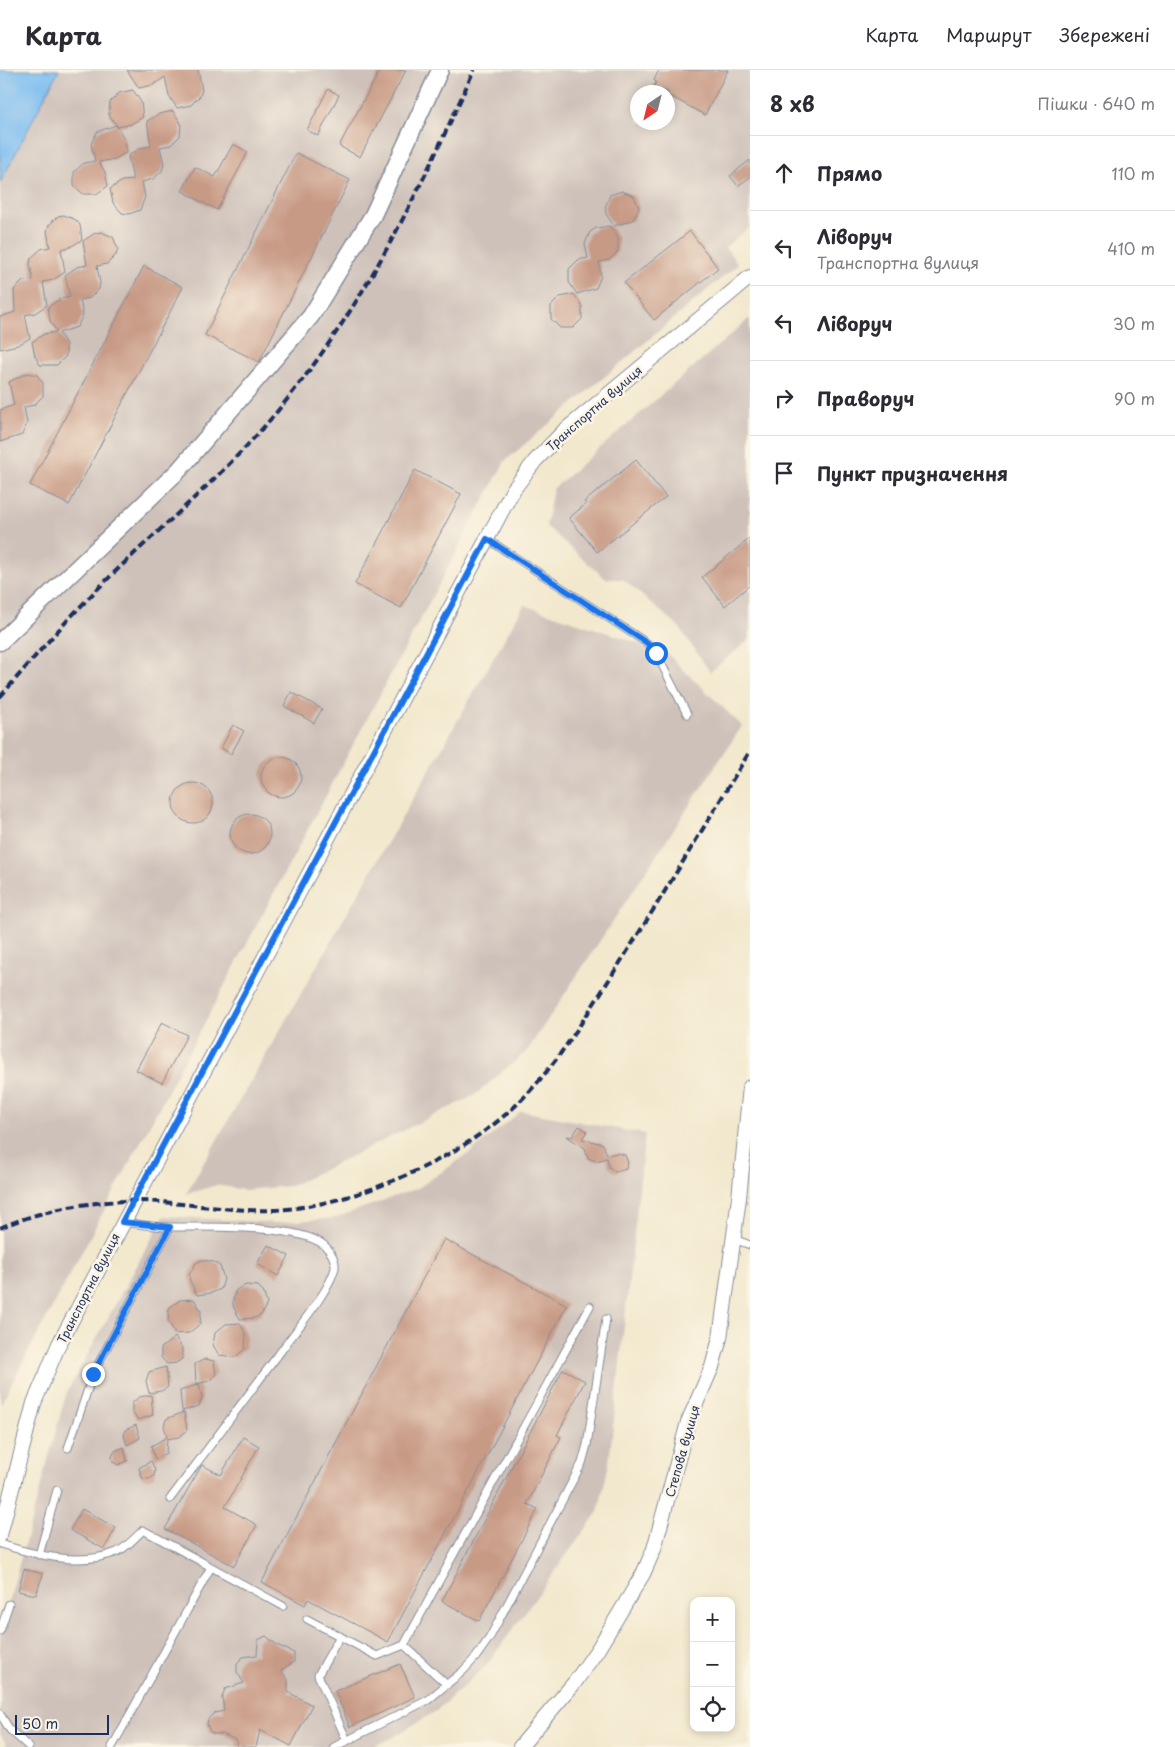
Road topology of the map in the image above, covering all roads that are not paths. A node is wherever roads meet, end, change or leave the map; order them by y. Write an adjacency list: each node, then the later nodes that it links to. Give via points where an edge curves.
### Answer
1 (440, 70): 4 (street, via 373,215 311,316 179,470)
2 (750, 277): 3 (street, Транспортна вулиця, via 563,432 513,490)
3 (487, 539): 5 (lane, via 647,643 656,653); 8 (street, Транспортна вулиця)
4 (0, 642)
5 (686, 714)
6 (750, 1087): 7 (street, Степова вулиця)
7 (745, 1199): 10 (street, Степова вулиця)
8 (122, 1222): 9 (lane); 17 (street, Транспортна вулиця, via 42,1380)
9 (170, 1227): 14 (lane, via 93,1374); 16 (lane, via 255,1229 310,1238 324,1245 333,1255 335,1267 302,1323)
10 (734, 1239): 11 (lane); 33 (street, Степова вулиця, via 720,1338 712,1367 688,1422 654,1549 643,1574 598,1649 575,1682)
11 (750, 1245)
12 (590, 1306): 26 (lane)
13 (606, 1320): 27 (lane, via 588,1445 582,1463 490,1637 463,1671)
14 (68, 1448)
15 (57, 1490): 19 (lane)
16 (170, 1499)
17 (0, 1535)
18 (0, 1544): 19 (lane)
19 (39, 1556): 20 (lane, via 73,1559 101,1556 118,1551 144,1530)
20 (210, 1568): 22 (lane); 31 (lane)
21 (10, 1604): 24 (lane)
22 (283, 1606)
23 (307, 1619): 25 (lane)
24 (0, 1631)
25 (340, 1636): 26 (lane, via 377,1656); 29 (lane, via 318,1675)
26 (404, 1645): 27 (lane)
27 (447, 1685): 29 (lane, via 403,1715)
28 (0, 1714): 30 (lane, via 10,1730)
29 (347, 1741): 32 (lane)
30 (30, 1747)
31 (112, 1747)
32 (334, 1747)
33 (520, 1747)

